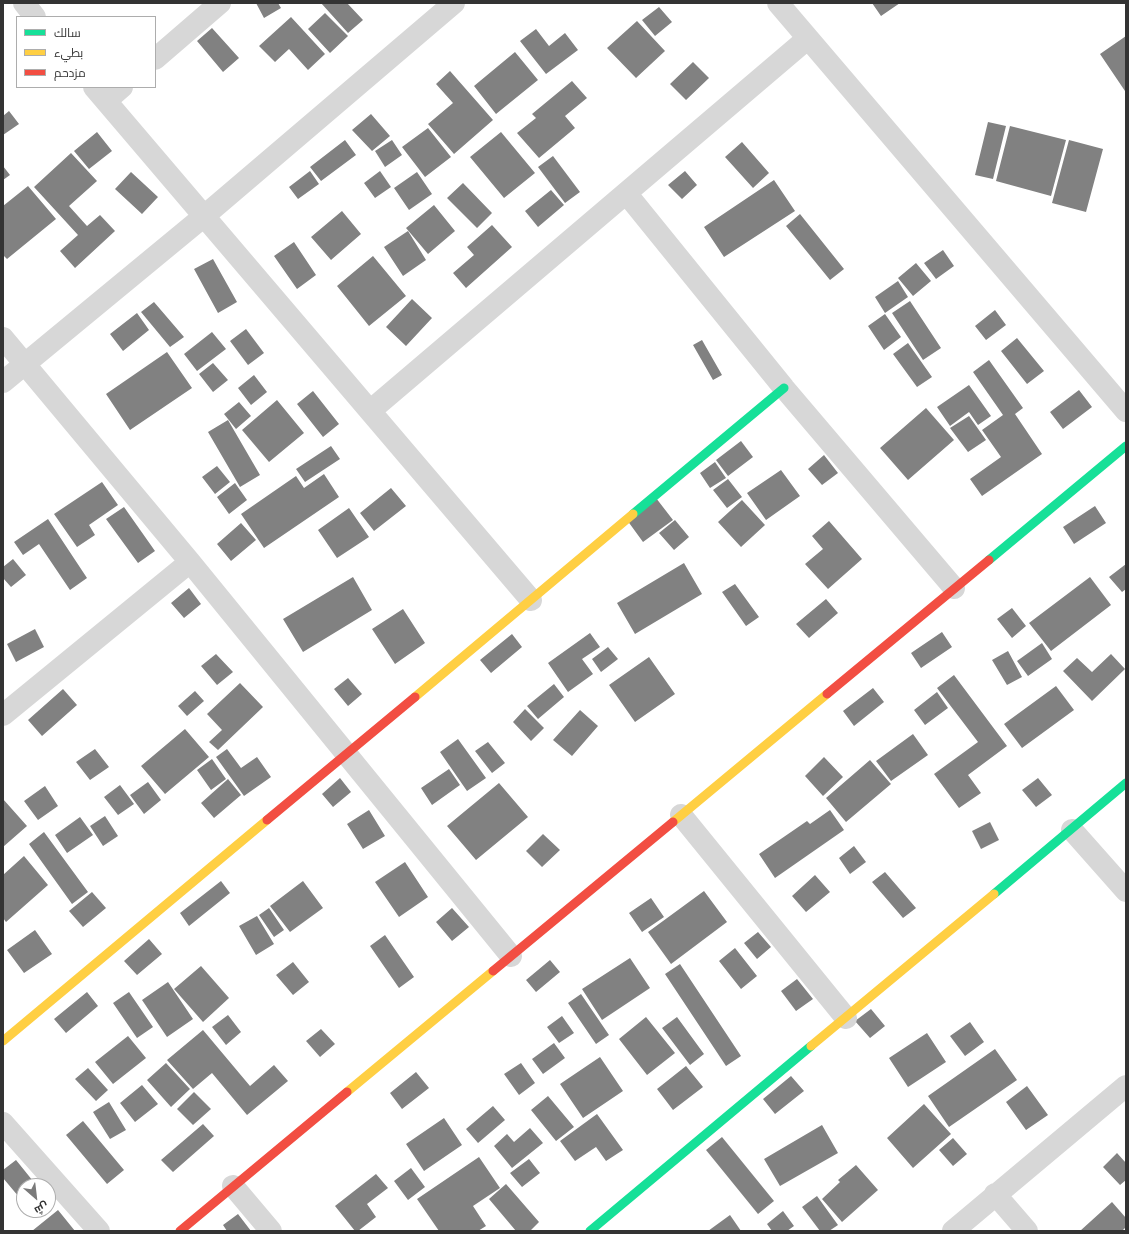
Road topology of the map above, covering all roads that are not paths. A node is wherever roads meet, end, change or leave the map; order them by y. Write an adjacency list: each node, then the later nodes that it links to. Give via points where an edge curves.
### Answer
1 (24, 3): 5 (street)
2 (220, 3): 7 (street)
3 (454, 3): 10 (street)
4 (778, 3): 6 (street)
5 (34, 16)
6 (807, 39): 9 (street); 16 (street)
7 (156, 58)
8 (107, 92): 10 (street)
9 (626, 194): 14 (street); 15 (street)
10 (203, 217): 12 (street); 15 (street)
11 (3, 338): 12 (street)
12 (25, 364): 13 (street); 18 (street)
13 (3, 382)
14 (784, 388): 19 (street); 20 (street)
15 (370, 411): 20 (street)
16 (1126, 411)
17 (1126, 446): 19 (street)
18 (190, 562): 21 (street); 22 (street)
19 (954, 588): 24 (street)
20 (531, 600): 22 (street)
21 (3, 715)
22 (347, 755): 27 (street); 29 (street)
23 (1126, 783): 25 (street)
24 (681, 815): 27 (street); 28 (street)
25 (1072, 830): 26 (street); 28 (street)
26 (1126, 891)
27 (511, 956): 32 (street)
28 (846, 1018): 37 (street)
29 (3, 1041)
30 (1126, 1086): 33 (street)
31 (3, 1123): 34 (street)
32 (233, 1186): 35 (street); 36 (street)
33 (995, 1194): 38 (street); 39 (street)
34 (99, 1231)
35 (180, 1231)
36 (271, 1231)
37 (590, 1231)
38 (952, 1231)
39 (1027, 1231)

